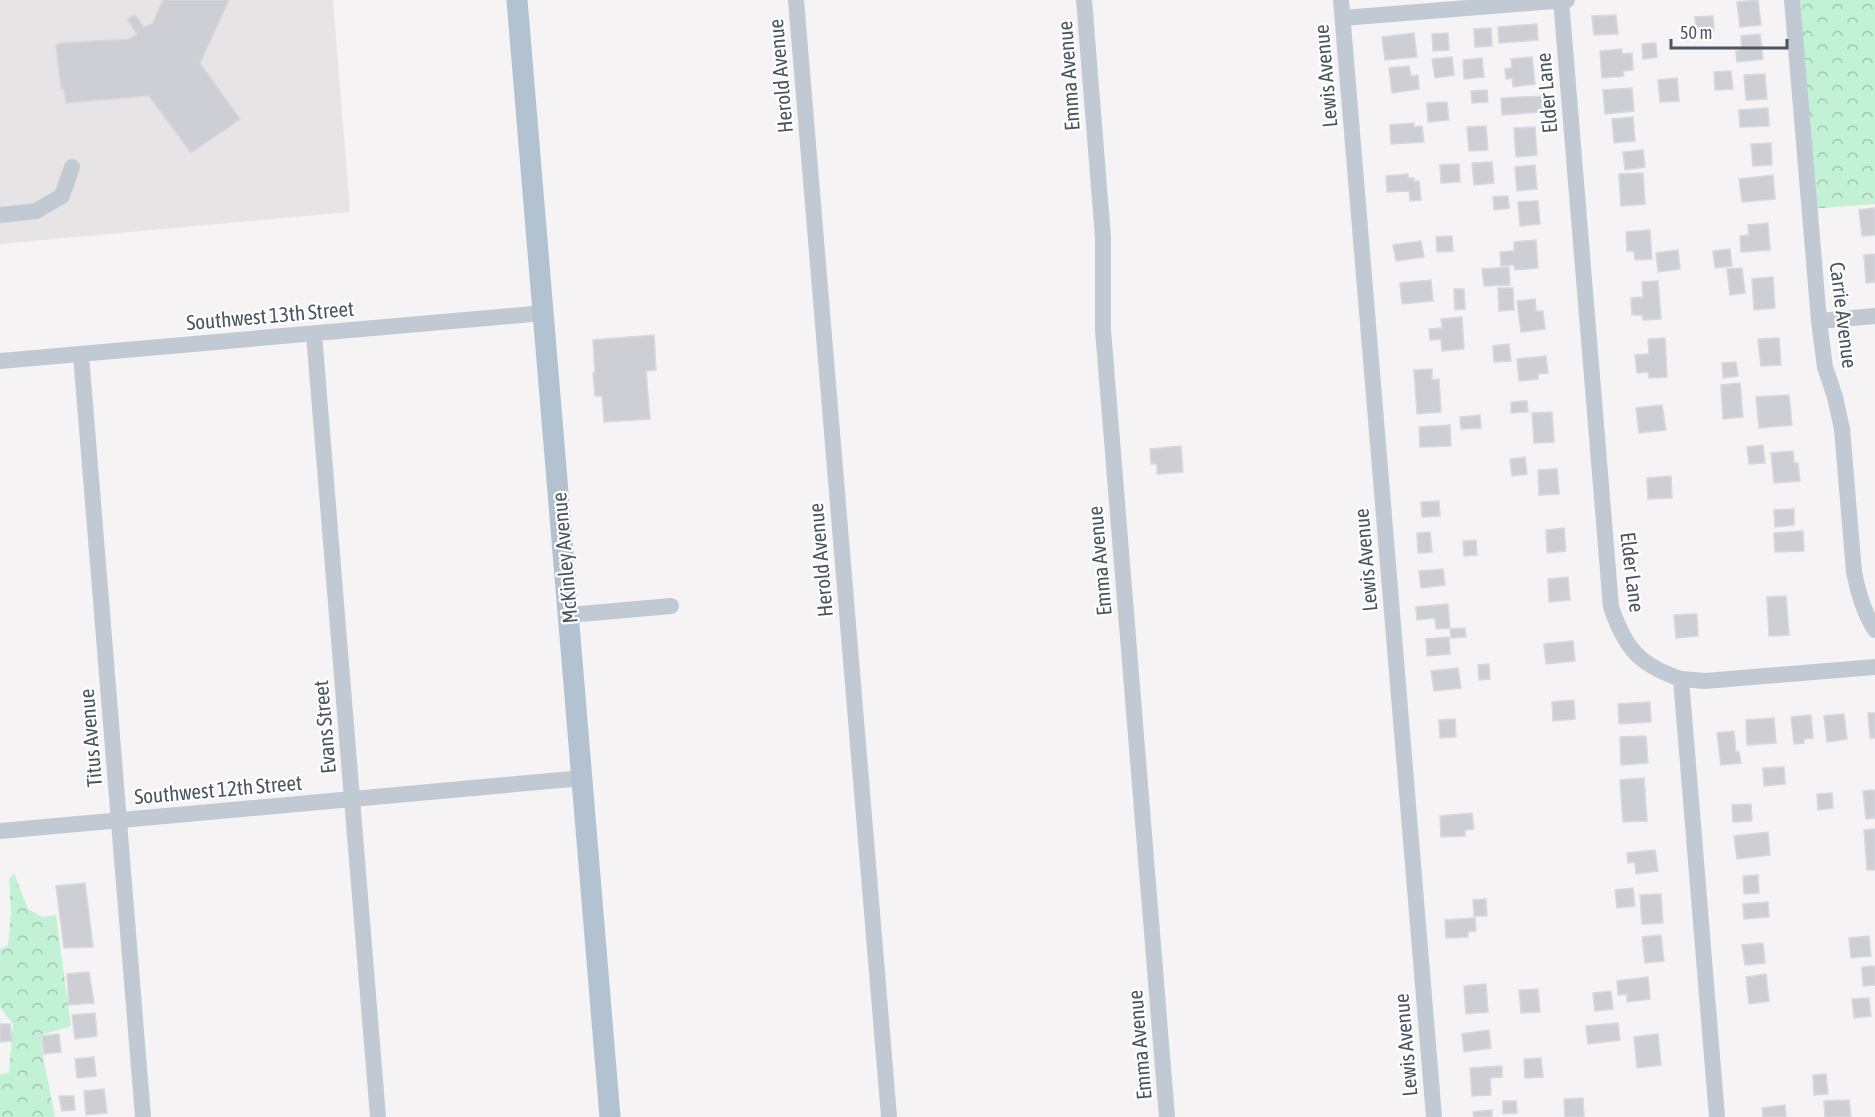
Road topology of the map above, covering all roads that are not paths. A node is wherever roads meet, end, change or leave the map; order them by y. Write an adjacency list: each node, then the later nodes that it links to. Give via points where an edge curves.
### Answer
1 (517, 0): 11 (main road, McKinley Avenue)
2 (796, 0): 29 (street, Herold Avenue)
3 (1084, 0): 30 (street, Emma Avenue, via 1103,237 1103,330)
4 (1341, 0): 8 (street, Lewis Avenue)
5 (1561, 0): 6 (street); 8 (street); 21 (street, Elder Lane, via 1611,607 1620,633 1636,656 1659,672)
6 (1567, 0)
7 (1792, 0): 13 (street, Carrie Avenue)
8 (1343, 18): 31 (street, Lewis Avenue)
9 (72, 167): 10 (street, via 62,196 36,211)
10 (0, 215)
11 (544, 314): 14 (street, Southwest 13th Street); 18 (main road, McKinley Avenue)
12 (1875, 316): 13 (street)
13 (1819, 321): 19 (street, Carrie Avenue, via 1825,367 1842,429 1857,589)
14 (314, 334): 15 (street, Southwest 13th Street); 23 (street, Evans Street)
15 (81, 355): 16 (street, Southwest 13th Street); 24 (street, Titus Avenue)
16 (0, 361)
17 (671, 606): 18 (street)
18 (569, 615): 22 (main road, McKinley Avenue)
19 (1875, 630)
20 (1875, 667): 21 (street)
21 (1681, 680): 32 (street)
22 (583, 778): 23 (street, Southwest 12th Street); 28 (main road, McKinley Avenue)
23 (352, 799): 24 (street, Southwest 12th Street); 27 (street, Evans Street)
24 (119, 820): 25 (street, Southwest 12th Street); 26 (street, Titus Avenue)
25 (0, 831)
26 (143, 1117)
27 (378, 1117)
28 (610, 1117)
29 (889, 1117)
30 (1167, 1117)
31 (1434, 1117)
32 (1717, 1117)

